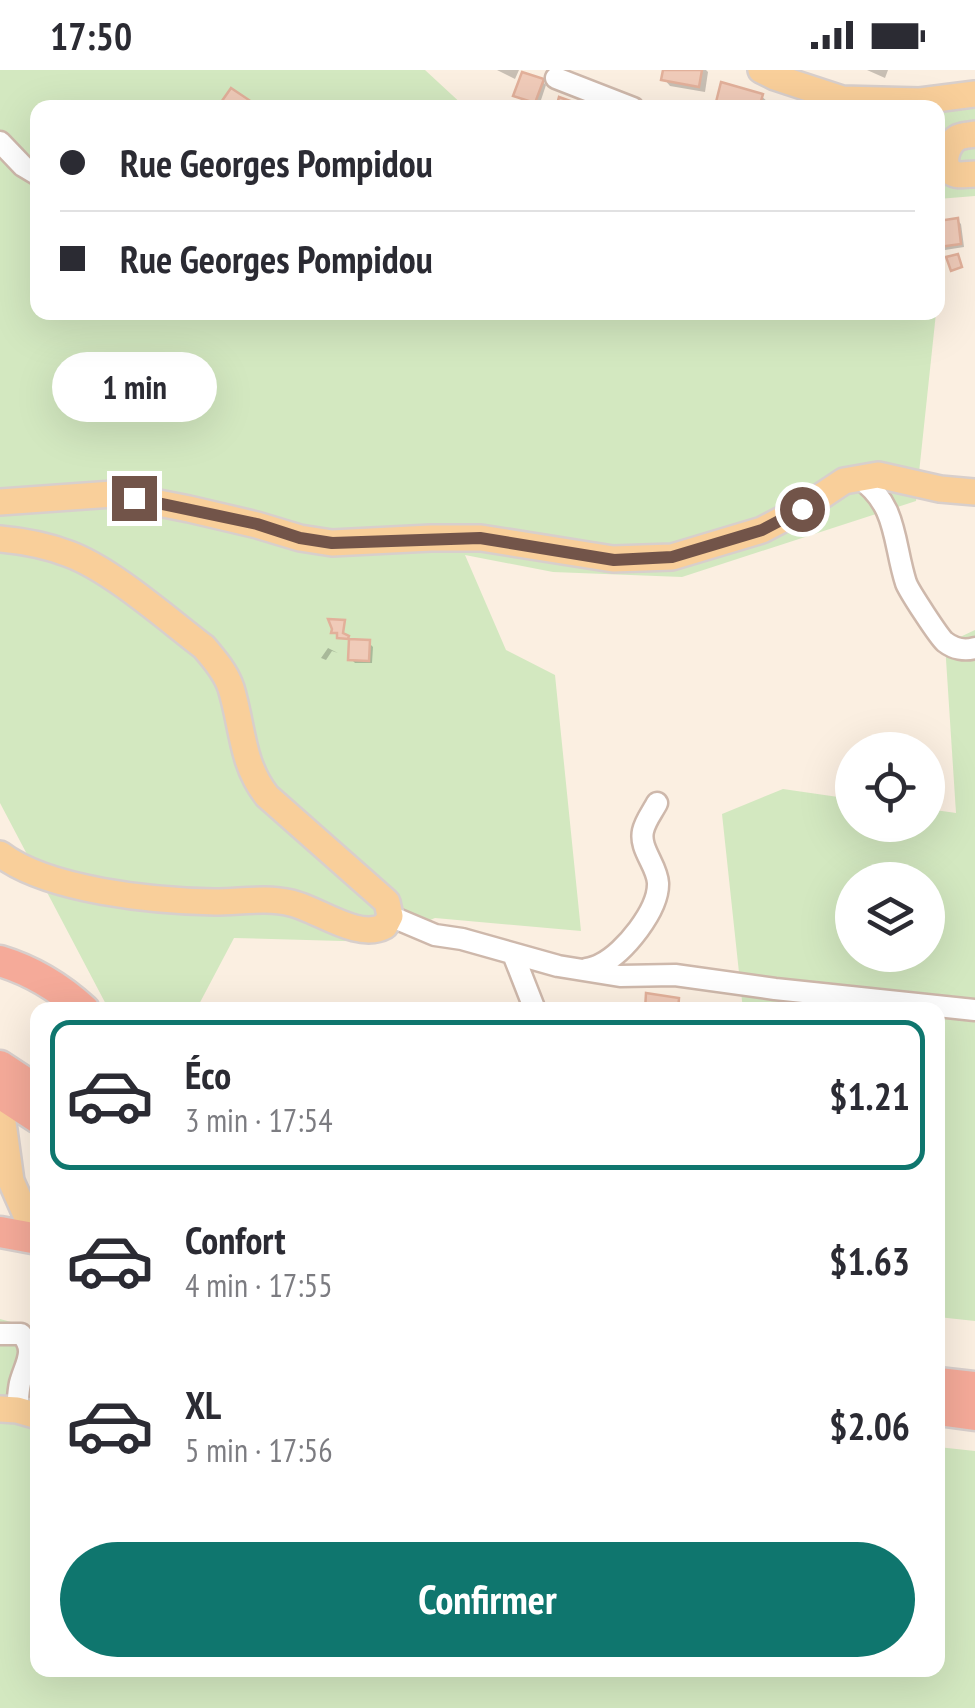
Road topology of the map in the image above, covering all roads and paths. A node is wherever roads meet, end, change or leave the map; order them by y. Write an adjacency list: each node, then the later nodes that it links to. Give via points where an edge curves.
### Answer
1 (760, 70): 5 (main road, via 842,99)
2 (556, 78): 4 (street)
3 (975, 94): 6 (main road)
4 (612, 100)
5 (881, 100)
6 (928, 100)
7 (975, 134): 9 (main road, via 956,138)
8 (0, 142): 10 (street)
9 (945, 162)
10 (30, 170)
11 (945, 172): 12 (main road)
12 (975, 174)
13 (859, 478): 14 (main road, via 878,475); 15 (main road, via 844,480 749,534 672,557 614,560 480,538 332,543 113,494); 17 (street, via 876,489 894,527 907,586 944,642 964,651)
14 (975, 492)
15 (0, 502)
16 (0, 539): 20 (main road, via 81,560 204,647 230,685 254,780 387,902)
17 (975, 648)
18 (657, 802): 23 (street, via 643,829 658,886 653,910 604,964)
19 (0, 854): 20 (main road, via 53,878 124,895 288,902 368,931)
20 (390, 916): 21 (street, via 435,935)
21 (522, 956): 23 (street); 25 (street); 26 (street)
22 (0, 961): 24 (highway)
23 (584, 970): 27 (street)
24 (75, 1002)
25 (533, 1002)
26 (545, 1002)
27 (899, 1002)
28 (945, 1007): 29 (street)
29 (975, 1010)
30 (0, 1066): 31 (highway)
31 (30, 1086)
32 (1, 1104): 33 (highway); 34 (main road)
33 (30, 1115)
34 (11, 1169): 35 (main road); 36 (main road, via 26,1215)
35 (30, 1192)
36 (17, 1232)
37 (0, 1334): 41 (street, via 28,1341)
38 (945, 1383): 39 (highway)
39 (975, 1387)
40 (945, 1411): 42 (highway)
41 (18, 1412)
42 (975, 1414)

